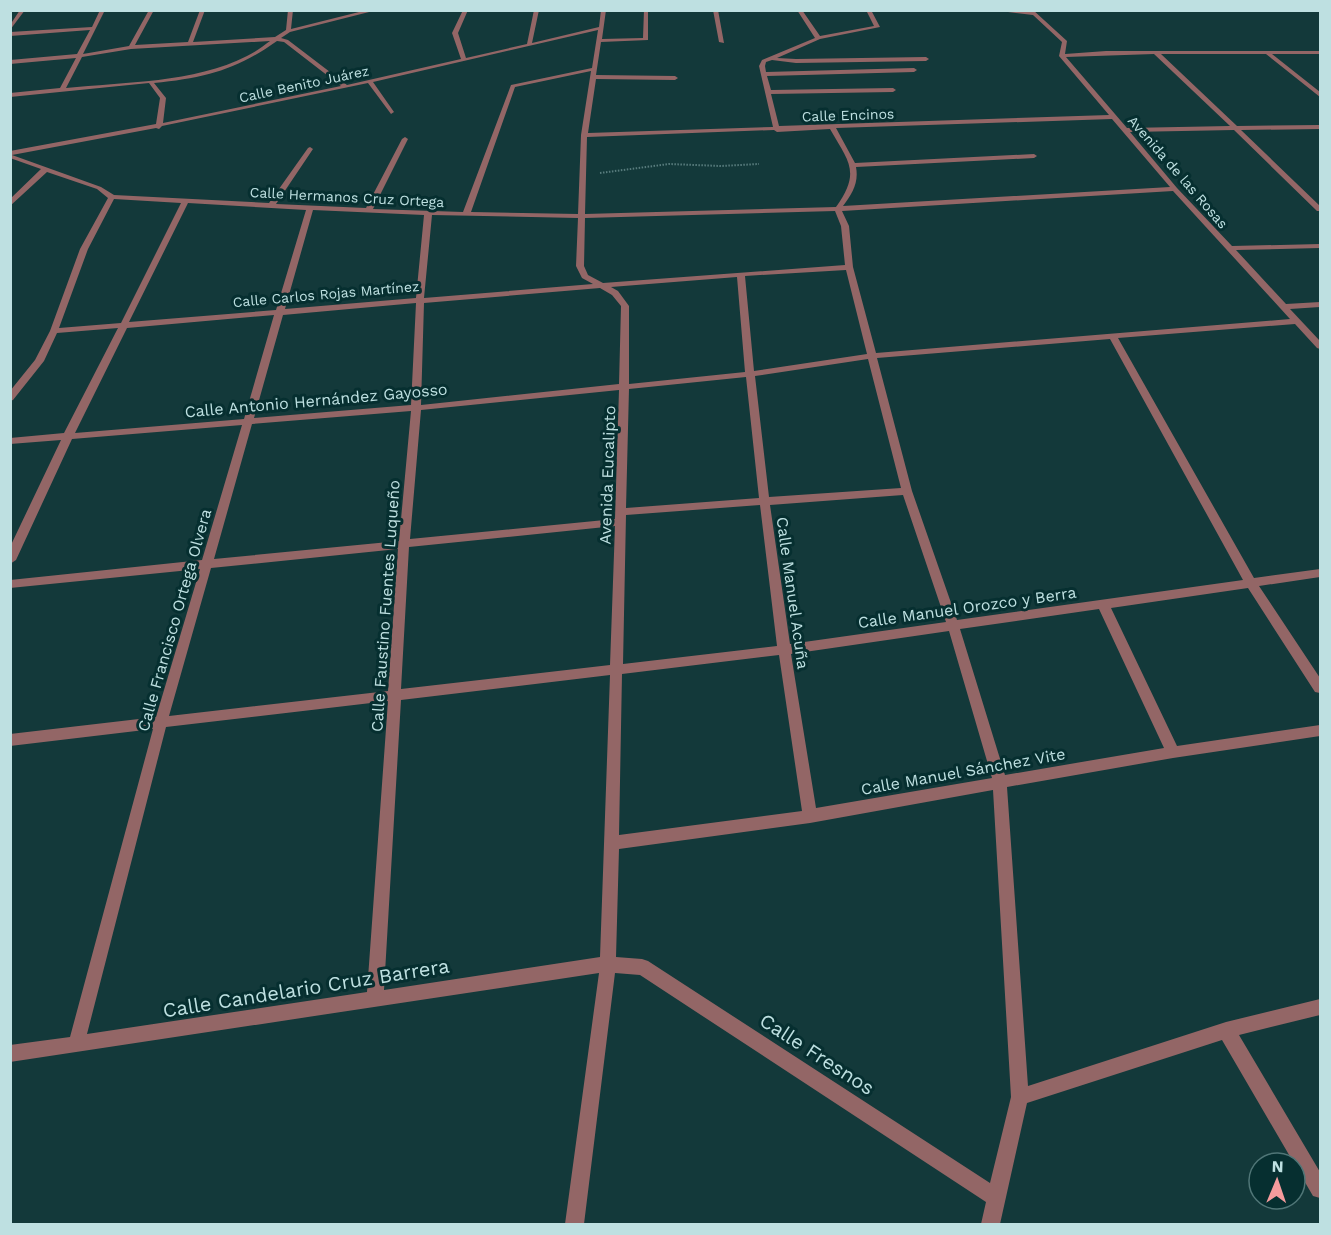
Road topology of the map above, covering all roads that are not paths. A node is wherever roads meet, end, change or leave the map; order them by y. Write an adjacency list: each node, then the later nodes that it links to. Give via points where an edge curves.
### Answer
1 (23, 10): 18 (street)
2 (103, 10): 16 (street)
3 (152, 10): 27 (street)
4 (203, 10): 25 (street)
5 (291, 10): 19 (street)
6 (375, 10): 19 (street)
7 (466, 10): 35 (street, via 455,33)
8 (537, 10): 26 (street)
9 (604, 10): 17 (street, Avenida Eucalipto)
10 (646, 10): 23 (street, via 646,39)
11 (715, 10): 24 (street)
12 (799, 10): 21 (street)
13 (868, 10): 21 (street, via 877,27)
14 (994, 10): 15 (street)
15 (1032, 12): 32 (street, Avenida de las Rosas, via 1065,42)
16 (94, 28): 20 (street); 31 (street)
17 (601, 28): 23 (street, Avenida Eucalipto); 26 (street, Calle Benito Juárez)
18 (10, 29)
19 (288, 31): 22 (street)
20 (10, 34)
21 (818, 38): 33 (street)
22 (276, 39): 25 (street); 41 (street, via 251,57 222,69); 43 (street, via 286,41)
23 (599, 41): 38 (street, Avenida Eucalipto)
24 (722, 42)
25 (190, 43): 27 (street)
26 (529, 46): 35 (street, Calle Benito Juárez)
27 (131, 47): 31 (street)
28 (1320, 52): 30 (street)
29 (1156, 53): 30 (street); 32 (street); 54 (street)
30 (1268, 53): 48 (street)
31 (79, 56): 36 (street); 44 (street)
32 (1062, 56): 50 (street, Avenida de las Rosas)
33 (770, 58): 34 (street); 39 (street, via 762,66)
34 (926, 59)
35 (464, 60): 42 (street, Calle Benito Juárez)
36 (10, 62)
37 (914, 70): 39 (street)
38 (594, 73): 40 (street); 57 (street, Avenida Eucalipto); 74 (street, via 513,86)
39 (764, 74): 46 (street)
40 (675, 78)
41 (150, 81): 44 (street); 51 (street, via 163,98)
42 (370, 82): 43 (street, Calle Benito Juárez); 49 (street)
43 (346, 87): 51 (street, Calle Benito Juárez)
44 (62, 90): 47 (street)
45 (893, 90): 46 (street)
46 (768, 92): 55 (street)
47 (10, 95)
48 (1320, 95)
49 (391, 112)
50 (1113, 117): 53 (street, Calle Encinos); 56 (street, Avenida de las Rosas)
51 (159, 127): 60 (street, Calle Benito Juárez)
52 (1320, 127): 54 (street)
53 (833, 128): 55 (street, Calle Encinos); 62 (street)
54 (1234, 128): 56 (street); 71 (street)
55 (777, 130): 57 (street, Calle Encinos)
56 (1125, 130): 64 (street, Avenida de las Rosas)
57 (584, 135): 75 (street, Avenida Eucalipto)
58 (405, 139): 72 (street)
59 (310, 149): 68 (street)
60 (10, 154): 63 (street)
61 (1034, 156): 62 (street)
62 (852, 165): 70 (street, via 856,179)
63 (47, 168): 65 (street); 67 (street)
64 (1175, 189): 70 (street, Calle Hermanos Cruz Ortega); 77 (street, Avenida de las Rosas)
65 (112, 197): 66 (street, Calle Hermanos Cruz Ortega); 87 (street, via 84,249)
66 (186, 201): 68 (street, Calle Hermanos Cruz Ortega); 86 (street)
67 (12, 204)
68 (272, 204): 69 (street, Calle Hermanos Cruz Ortega)
69 (310, 207): 72 (street, Calle Hermanos Cruz Ortega); 84 (street, Calle Francisco Ortega Olvera)
70 (838, 208): 75 (street, Calle Hermanos Cruz Ortega); 78 (street, via 845,226)
71 (1320, 209)
72 (368, 211): 73 (street, Calle Hermanos Cruz Ortega)
73 (428, 215): 74 (street, Calle Hermanos Cruz Ortega); 81 (street, Calle Faustino Fuentes Luqueño)
74 (466, 215): 75 (street, Calle Hermanos Cruz Ortega)
75 (580, 216): 80 (street, Avenida Eucalipto, via 580,266 585,276)
76 (1320, 246): 77 (street)
77 (1230, 248): 83 (street, Avenida de las Rosas)
78 (849, 267): 79 (street, Calle Carlos Rojas Martínez); 90 (street)
79 (741, 274): 80 (street, Calle Carlos Rojas Martínez); 91 (street, Calle Manuel Acuña)
80 (600, 285): 81 (street, Calle Carlos Rojas Martínez); 92 (street, Avenida Eucalipto, via 615,293 625,306)
81 (420, 300): 84 (street, Calle Carlos Rojas Martínez); 94 (street, Calle Faustino Fuentes Luqueño)
82 (1320, 304): 83 (street)
83 (1283, 307): 85 (street, Avenida de las Rosas)
84 (280, 312): 86 (street, Calle Carlos Rojas Martínez); 95 (street, Calle Francisco Ortega Olvera)
85 (1296, 321): 88 (street, Calle Antonio Hernández Gayosso); 89 (street, Avenida de las Rosas)
86 (124, 325): 87 (street, Calle Carlos Rojas Martínez); 96 (street)
87 (54, 331): 93 (street, via 39,361)
88 (1113, 337): 90 (street, Calle Antonio Hernández Gayosso); 105 (street)
89 (1320, 346)
90 (870, 356): 91 (street, Calle Antonio Hernández Gayosso); 98 (street)
91 (750, 374): 92 (street, Calle Antonio Hernández Gayosso); 99 (street, Calle Manuel Acuña)
92 (624, 386): 94 (street, Calle Antonio Hernández Gayosso); 100 (street, Avenida Eucalipto)
93 (10, 398)
94 (416, 408): 95 (street, Calle Antonio Hernández Gayosso); 101 (street, Calle Faustino Fuentes Luqueño)
95 (248, 421): 96 (street, Calle Antonio Hernández Gayosso); 103 (street, Calle Francisco Ortega Olvera)
96 (68, 436): 97 (street, Calle Antonio Hernández Gayosso); 102 (street)
97 (10, 441)
98 (907, 491): 99 (street); 108 (street)
99 (764, 502): 100 (street); 109 (street, Calle Manuel Acuña)
100 (621, 517): 101 (street); 110 (street, Avenida Eucalipto)
101 (404, 545): 103 (street); 112 (street, Calle Faustino Fuentes Luqueño)
102 (10, 560)
103 (207, 565): 106 (street); 113 (street, Calle Francisco Ortega Olvera)
104 (1320, 573): 105 (street, Calle Manuel Orozco y Berra)
105 (1251, 583): 107 (street, Calle Manuel Orozco y Berra); 111 (street)
106 (10, 584)
107 (1103, 604): 108 (street, Calle Manuel Orozco y Berra); 116 (street)
108 (952, 626): 109 (street, Calle Manuel Orozco y Berra); 117 (street)
109 (783, 650): 110 (street, Calle Manuel Orozco y Berra); 118 (street, Calle Manuel Acuña)
110 (616, 668): 112 (street, Calle Manuel Orozco y Berra); 119 (street, Avenida Eucalipto)
111 (1320, 688)
112 (396, 694): 113 (street, Calle Manuel Orozco y Berra); 121 (street, Calle Faustino Fuentes Luqueño)
113 (161, 722): 115 (street, Calle Manuel Orozco y Berra); 124 (street, Calle Francisco Ortega Olvera)
114 (1320, 731): 116 (street, Calle Manuel Sánchez Vite)
115 (10, 741)
116 (1173, 752): 117 (street, Calle Manuel Sánchez Vite)
117 (1000, 783): 118 (street, Calle Manuel Sánchez Vite); 126 (street)
118 (810, 816): 119 (street, Calle Manuel Sánchez Vite)
119 (612, 843): 120 (street, Avenida Eucalipto)
120 (608, 964): 121 (street, Calle Candelario Cruz Barrera); 128 (street, Calle Fresnos, via 642,967); 129 (street, Avenida Eucalipto)
121 (375, 999): 124 (street, Calle Candelario Cruz Barrera)
122 (1320, 1007): 123 (street)
123 (1226, 1030): 126 (street); 127 (street)
124 (76, 1044): 125 (street, Calle Candelario Cruz Barrera)
125 (10, 1054)
126 (1020, 1097): 128 (street)
127 (1320, 1189)
128 (996, 1198): 130 (street)
129 (575, 1224)
130 (990, 1224)

